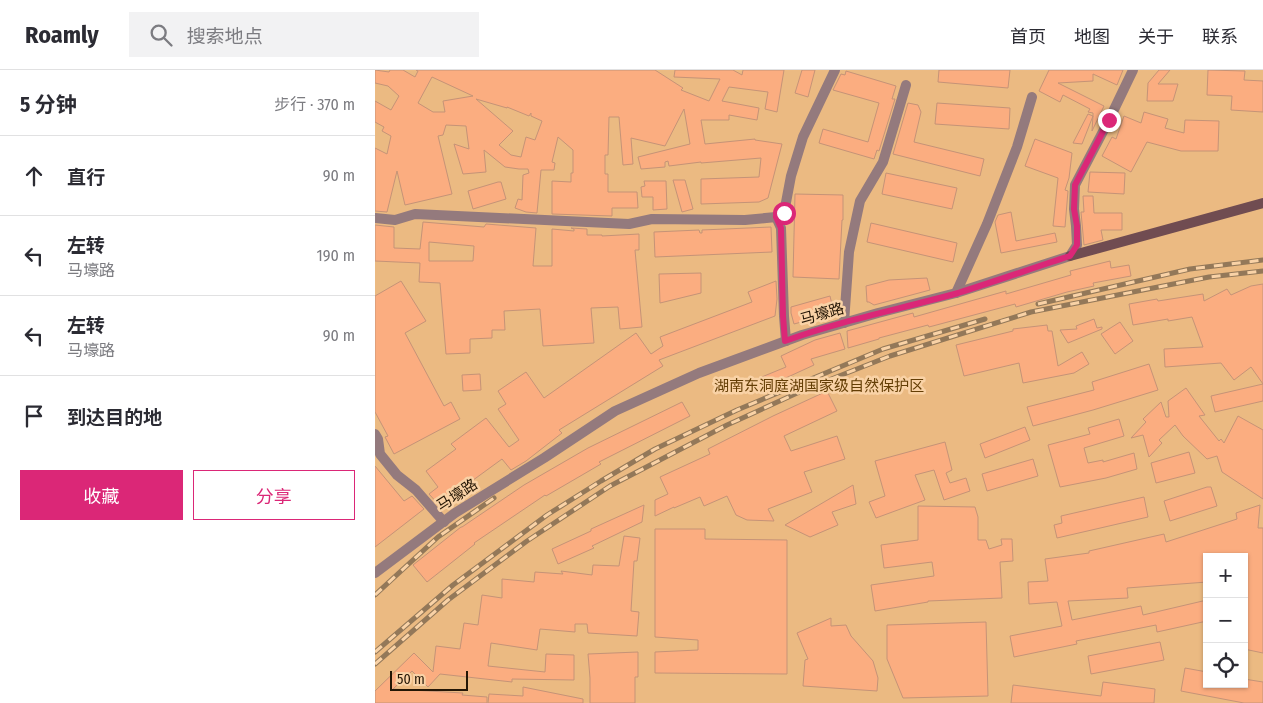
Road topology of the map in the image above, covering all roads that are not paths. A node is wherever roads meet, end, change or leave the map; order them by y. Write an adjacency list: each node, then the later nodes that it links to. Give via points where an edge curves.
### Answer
1 (835, 70): 6 (street, via 803,137 784,213)
2 (1133, 70): 8 (street, via 1075,185 1077,245)
3 (906, 85): 10 (street, via 883,162 859,201 849,252)
4 (1032, 98): 9 (street, via 987,224)
5 (1263, 203): 8 (street)
6 (776, 217): 7 (street, via 652,219 629,224 415,214 395,220); 11 (street, via 781,228)
7 (375, 218)
8 (1070, 256): 9 (street, 马壕路)
9 (956, 293): 10 (street, 马壕路)
10 (844, 323): 11 (street, 马壕路)
11 (785, 341): 13 (street, 马壕路, via 699,373 615,411)
12 (375, 434): 13 (street, via 380,454)
13 (444, 522): 14 (street, 马壕路)
14 (375, 573)

